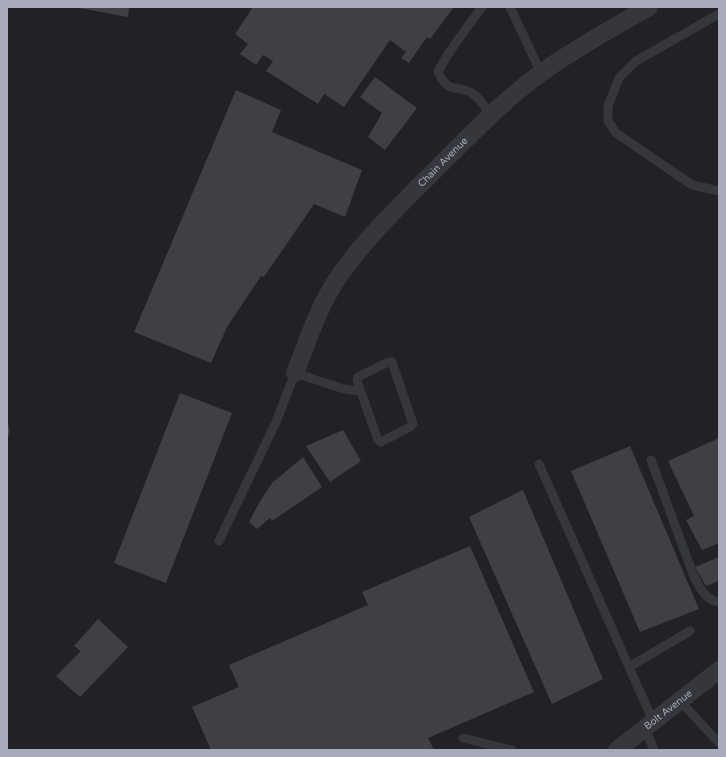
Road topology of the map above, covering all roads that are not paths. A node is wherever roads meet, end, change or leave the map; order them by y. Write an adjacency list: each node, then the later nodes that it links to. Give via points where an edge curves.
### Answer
1 (482, 7): 6 (lane, via 459,37 438,72 442,81 450,88 474,94)
2 (510, 7): 5 (lane)
3 (649, 7): 5 (street, Chain Avenue, via 579,48)
4 (719, 14): 7 (lane, via 636,61 619,78 608,106 608,121 616,133 692,185)
5 (541, 74): 6 (street, Chain Avenue)
6 (491, 115): 8 (street, Chain Avenue, via 399,206 333,284)
7 (719, 191)
8 (295, 373): 9 (lane, via 344,389); 12 (lane, via 276,422)
9 (360, 390): 9 (lane, via 357,385 358,378 392,362 413,424 381,442 378,440)
10 (651, 460): 13 (lane, via 701,591 715,602)
11 (539, 464): 15 (lane)
12 (219, 541)
13 (719, 602)
14 (690, 631): 15 (lane)
15 (629, 668): 18 (lane)
16 (719, 670): 17 (street, Bolt Avenue)
17 (680, 700): 18 (street, Bolt Avenue); 20 (lane)
18 (649, 725): 22 (street, Bolt Avenue); 23 (lane)
19 (463, 738): 21 (lane)
20 (719, 743)
21 (512, 750)
22 (617, 750)
23 (654, 750)

